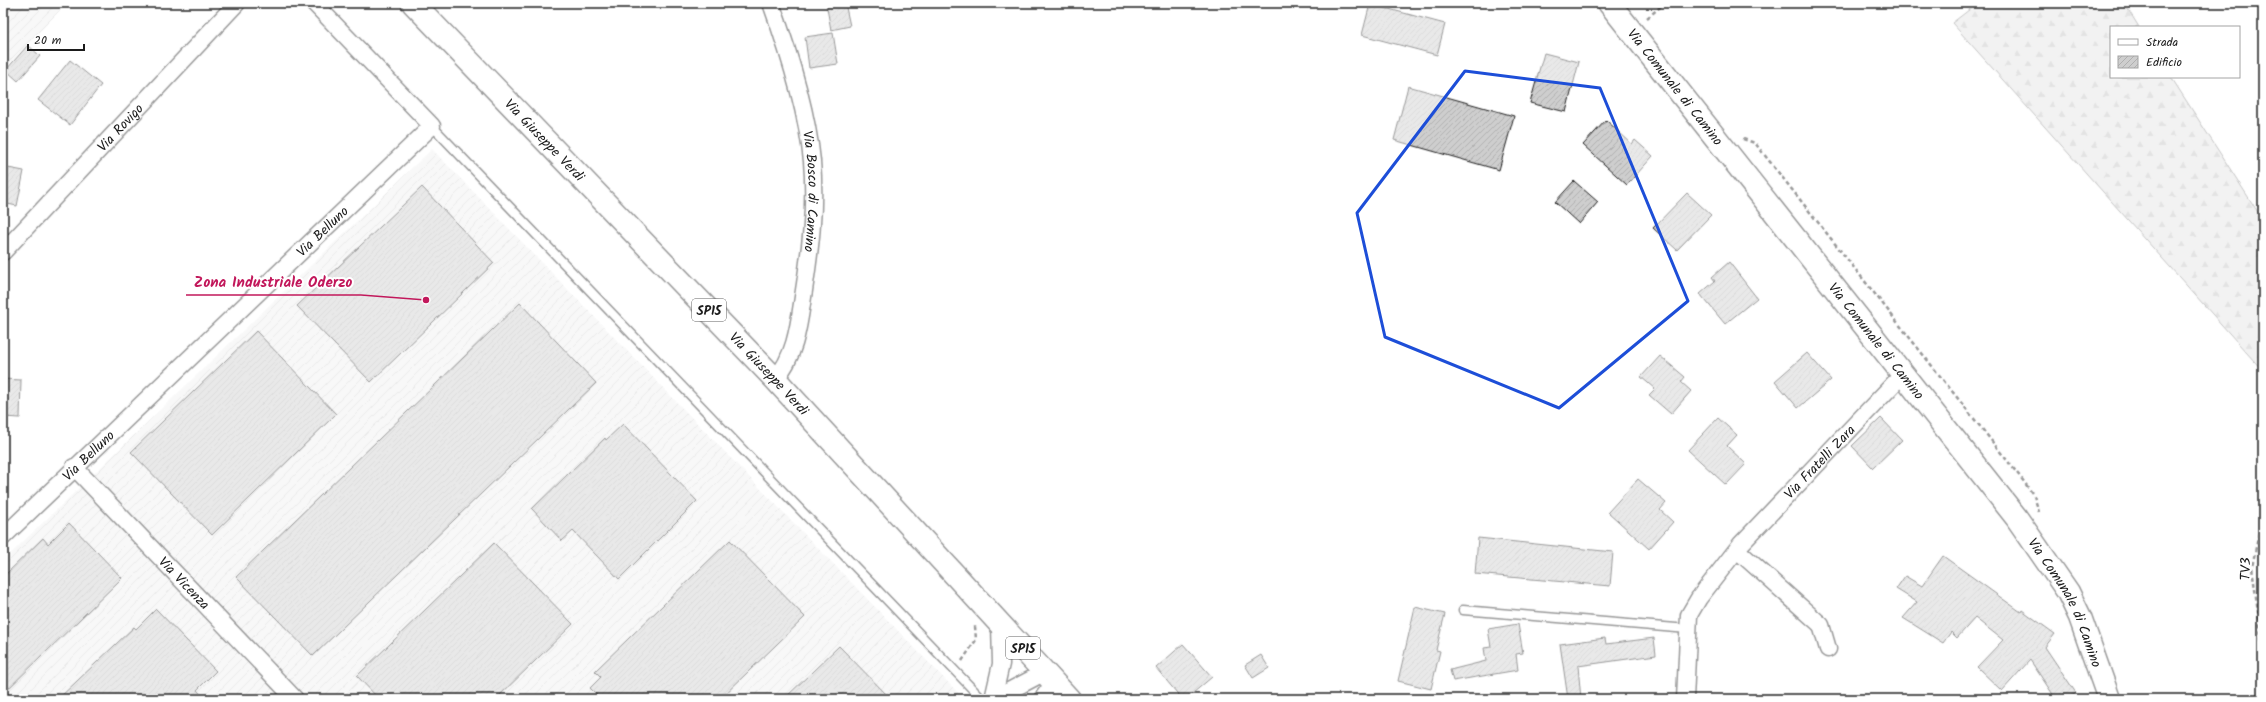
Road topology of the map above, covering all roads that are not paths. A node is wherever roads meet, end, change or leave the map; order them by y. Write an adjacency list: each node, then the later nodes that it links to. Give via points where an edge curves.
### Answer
1 (237, 3): 7 (street, Via Rovigo)
2 (315, 3): 6 (street)
3 (413, 3): 9 (main road, Via Giuseppe Verdi / SP15)
4 (771, 3): 9 (street, Via Bosco di Camino, via 785,40 812,161 812,236 802,305 784,370)
5 (1615, 5): 8 (main road, Via Comunale di Camino)
6 (432, 126): 10 (street, Via Belluno); 19 (lane)
7 (3, 252)
8 (1903, 374): 12 (street, Via Fratelli Zara, via 1854,423); 24 (main road, Via Comunale di Camino, via 2016,517 2064,587 2080,617)
9 (775, 379): 14 (main road, Via Giuseppe Verdi / SP15)
10 (74, 467): 11 (street, Via Belluno); 18 (street, Via Vicenza)
11 (3, 537)
12 (1737, 550): 15 (street, Via Fratelli Zara, via 1699,598 1689,615); 16 (street, via 1821,625)
13 (1463, 610): 15 (lane)
14 (1000, 623): 17 (main road, Via Giuseppe Verdi / SP15); 20 (street, via 1001,664)
15 (1688, 629): 23 (street, Via Fratelli Zara)
16 (1828, 648)
17 (1047, 685): 21 (street, via 1009,691); 22 (main road, Via Giuseppe Verdi / SP15)
18 (295, 699)
19 (982, 699)
20 (992, 699)
21 (998, 699)
22 (1069, 699)
23 (1685, 699)
24 (2109, 699)

